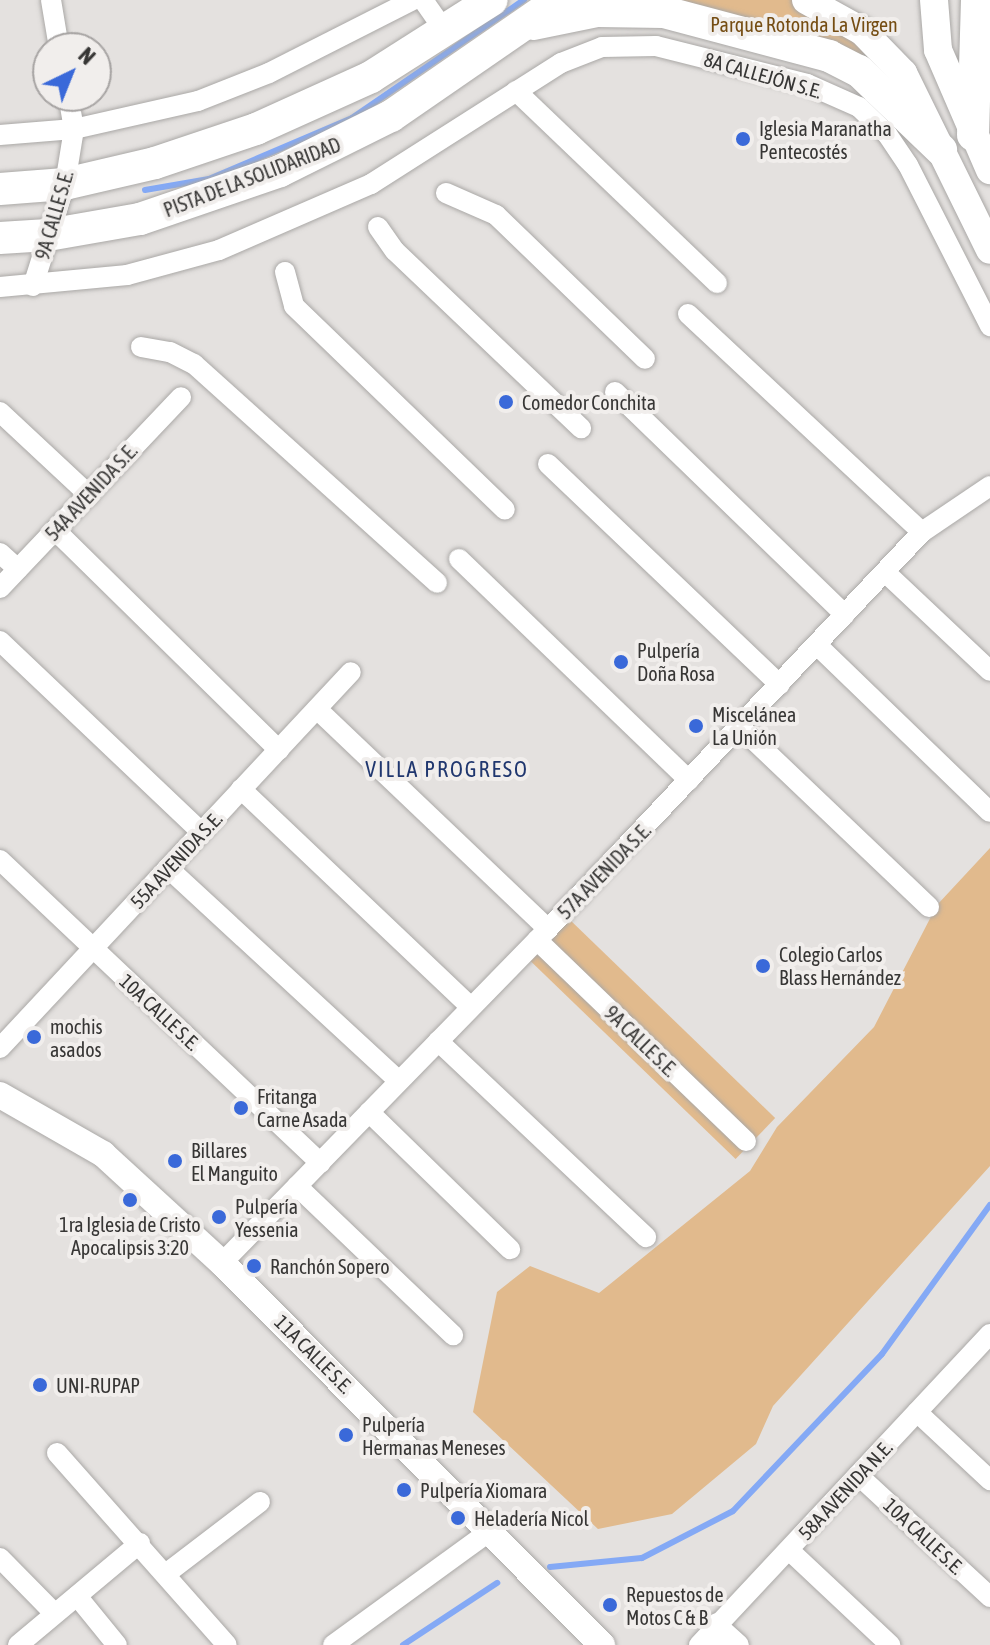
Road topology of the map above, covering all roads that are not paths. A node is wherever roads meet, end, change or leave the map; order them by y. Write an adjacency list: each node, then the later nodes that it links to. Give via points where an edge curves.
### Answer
1 (51, 0): 11 (street)
2 (413, 0): 14 (street, via 269,73 198,101)
3 (423, 0): 10 (street)
4 (492, 0): 10 (main road)
5 (559, 0): 9 (main road, PISTA DE LA SOLIDARIDAD)
6 (806, 0): 17 (main road, via 846,19 891,57 920,100)
7 (934, 0): 16 (main road, via 938,50)
8 (977, 0): 16 (main road)
9 (515, 29): 17 (main road, via 567,15 615,11 664,12 747,31 859,71); 23 (main road, PISTA DE LA SOLIDARIDAD, via 391,116 339,145 140,219)
10 (445, 31): 19 (main road, via 371,77 256,129 155,163)
11 (56, 32)
12 (516, 91): 27 (street); 28 (street, 8A CALLEJÓN S.E., via 371,184 219,250 127,275); 30 (street, 8A CALLEJÓN S.E., via 561,63 602,47 656,46 807,84 859,107 887,134)
13 (71, 112): 14 (street, 9A CALLE S.E.)
14 (74, 129): 15 (street); 19 (street, 9A CALLE S.E.)
15 (0, 135)
16 (973, 135): 18 (main road)
17 (941, 150): 25 (main road)
18 (990, 170)
19 (65, 184): 20 (main road); 23 (street, 9A CALLE S.E.)
20 (0, 189)
21 (446, 193): 34 (street, via 496,215)
22 (378, 227): 38 (street, via 395,251)
23 (48, 235): 24 (main road, PISTA DE LA SOLIDARIDAD); 28 (street, 9A CALLE S.E.)
24 (0, 238)
25 (990, 250)
26 (285, 272): 42 (street, via 294,306)
27 (717, 283)
28 (33, 286): 29 (street, 8A CALLEJÓN S.E.)
29 (0, 287)
30 (982, 289): 32 (street, 8A CALLEJÓN S.E.)
31 (688, 314): 44 (street)
32 (990, 326)
33 (141, 347): 49 (street, via 170,352 194,364)
34 (645, 359)
35 (615, 392): 51 (street)
36 (181, 397): 41 (street, 54A AVENIDA S.E.)
37 (0, 412): 41 (street)
38 (581, 428)
39 (548, 464): 56 (street)
40 (990, 486): 44 (street, 57A AVENIDA S.E.)
41 (89, 495): 43 (street, 54A AVENIDA S.E.)
42 (505, 510)
43 (55, 530): 47 (street, 54A AVENIDA S.E.); 59 (street)
44 (922, 532): 48 (street, 57A AVENIDA S.E.)
45 (0, 553): 47 (street)
46 (459, 559): 60 (street)
47 (18, 569): 50 (street, 54A AVENIDA S.E.)
48 (885, 572): 51 (street, 57A AVENIDA S.E.); 54 (street)
49 (437, 583)
50 (0, 588)
51 (845, 615): 53 (street, 57A AVENIDA S.E.)
52 (0, 641): 63 (street)
53 (817, 645): 56 (street, 57A AVENIDA S.E.); 62 (street)
54 (990, 671)
55 (351, 672): 57 (street, 55A AVENIDA S.E.)
56 (780, 685): 58 (street, 57A AVENIDA S.E.)
57 (317, 709): 59 (street, 55A AVENIDA S.E.); 67 (street, 9A CALLE S.E.)
58 (740, 727): 60 (street, 57A AVENIDA S.E.); 66 (street)
59 (279, 750): 61 (street, 55A AVENIDA S.E.)
60 (689, 780): 67 (street, 57A AVENIDA S.E.)
61 (241, 789): 63 (street, 55A AVENIDA S.E.); 69 (street)
62 (990, 812)
63 (201, 832): 65 (street, 55A AVENIDA S.E.)
64 (0, 860): 68 (street, 10A CALLE S.E.)
65 (168, 868): 68 (street, 55A AVENIDA S.E.); 72 (street)
66 (929, 907)
67 (543, 934): 69 (street, 57A AVENIDA S.E.); 75 (street, 9A CALLE S.E.)
68 (93, 948): 70 (street, 55A AVENIDA S.E.); 76 (street, 10A CALLE S.E.)
69 (471, 1007): 71 (street, 57A AVENIDA S.E.)
70 (3, 1038)
71 (438, 1041): 72 (street, 57A AVENIDA S.E.); 78 (street)
72 (399, 1081): 74 (street, 57A AVENIDA S.E.)
73 (0, 1095): 80 (street, 11A CALLE S.E., via 103,1154)
74 (369, 1112): 76 (street, 57A AVENIDA S.E.); 79 (street)
75 (746, 1141)
76 (320, 1163): 77 (street, 57A AVENIDA S.E.)
77 (297, 1186): 80 (street, 57A AVENIDA S.E.); 81 (street)
78 (646, 1237)
79 (510, 1249)
80 (222, 1263): 88 (street, 11A CALLE S.E.)
81 (453, 1335)
82 (990, 1336): 83 (street, 58A AVENIDA N.E.)
83 (917, 1412): 85 (street, 58A AVENIDA N.E.); 86 (street)
84 (57, 1453): 89 (street)
85 (858, 1475): 90 (street, 58A AVENIDA N.E.); 94 (street, 10A CALLE S.E.)
86 (990, 1480)
87 (260, 1502): 92 (street)
88 (490, 1531): 100 (street); 101 (street, 11A CALLE S.E.)
89 (140, 1543): 92 (street); 93 (street)
90 (789, 1550): 96 (street, 58A AVENIDA N.E.); 104 (street)
91 (0, 1558): 95 (street)
92 (167, 1573): 99 (street)
93 (77, 1596): 95 (street); 98 (street)
94 (990, 1597)
95 (55, 1614): 97 (street)
96 (718, 1635): 102 (street, 58A AVENIDA N.E.); 103 (street)
97 (18, 1645)
98 (117, 1645)
99 (227, 1645)
100 (333, 1645)
101 (602, 1645)
102 (699, 1645)
103 (739, 1645)
104 (890, 1645)

